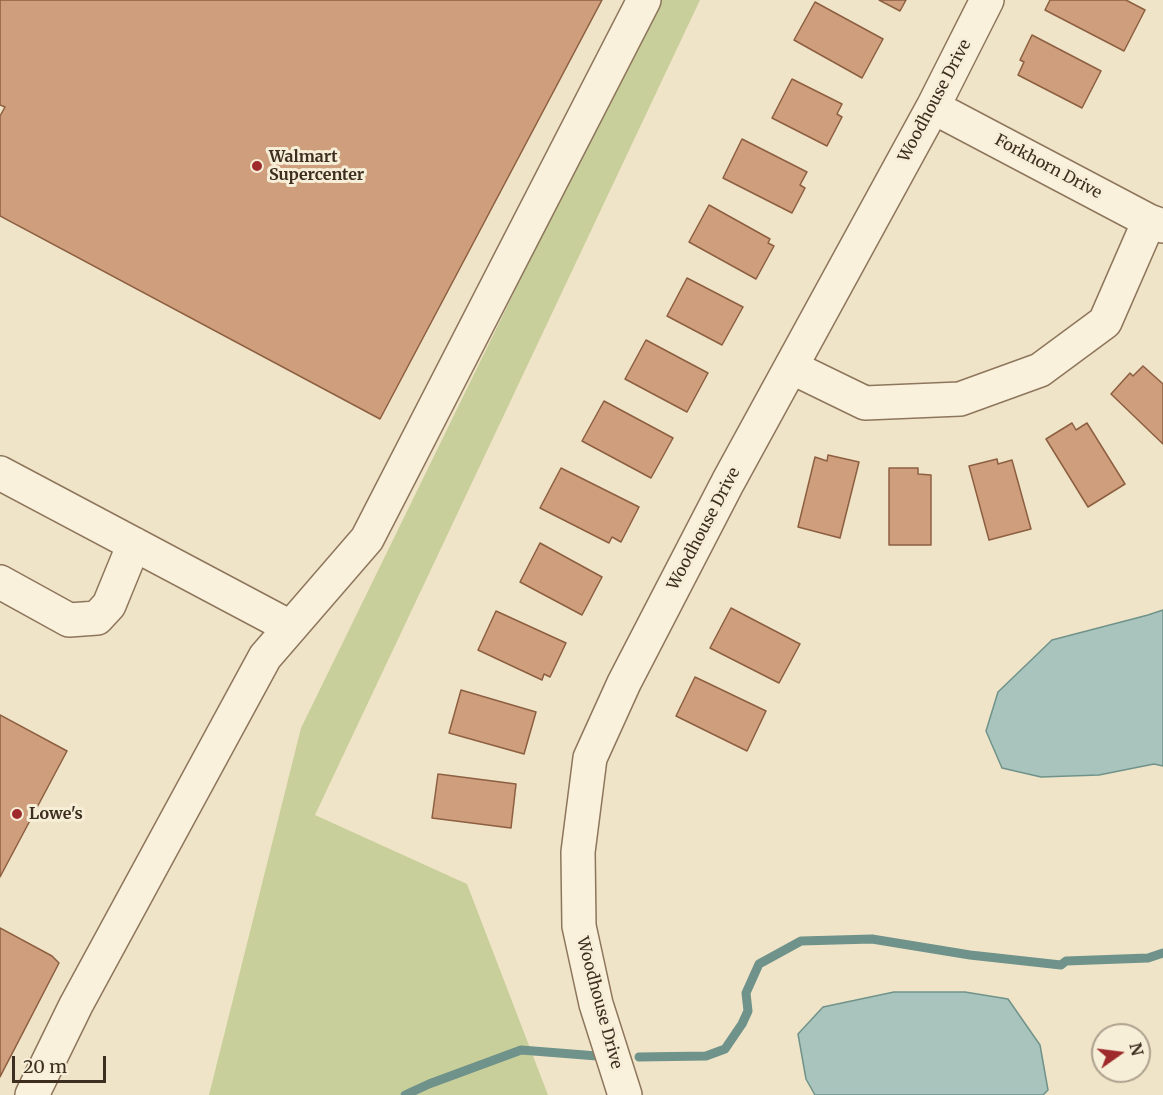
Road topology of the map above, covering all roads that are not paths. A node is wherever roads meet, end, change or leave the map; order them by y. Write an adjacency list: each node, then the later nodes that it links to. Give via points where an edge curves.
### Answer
1 (644, 0): 9 (street, via 367,539)
2 (987, 0): 3 (street, Woodhouse Drive)
3 (933, 107): 4 (street, Forkhorn Drive); 5 (street, Woodhouse Drive)
4 (1156, 223): 5 (street, via 1105,322 1040,370 960,399 866,403)
5 (791, 367): 11 (street, Woodhouse Drive, via 624,683 590,758 578,852 579,926 597,1004)
6 (0, 472): 7 (street)
7 (134, 544): 8 (street, via 109,605 97,618 69,621); 9 (street)
8 (0, 582)
9 (290, 627): 10 (street, via 259,667 76,1005)
10 (32, 1095)
11 (625, 1095)

